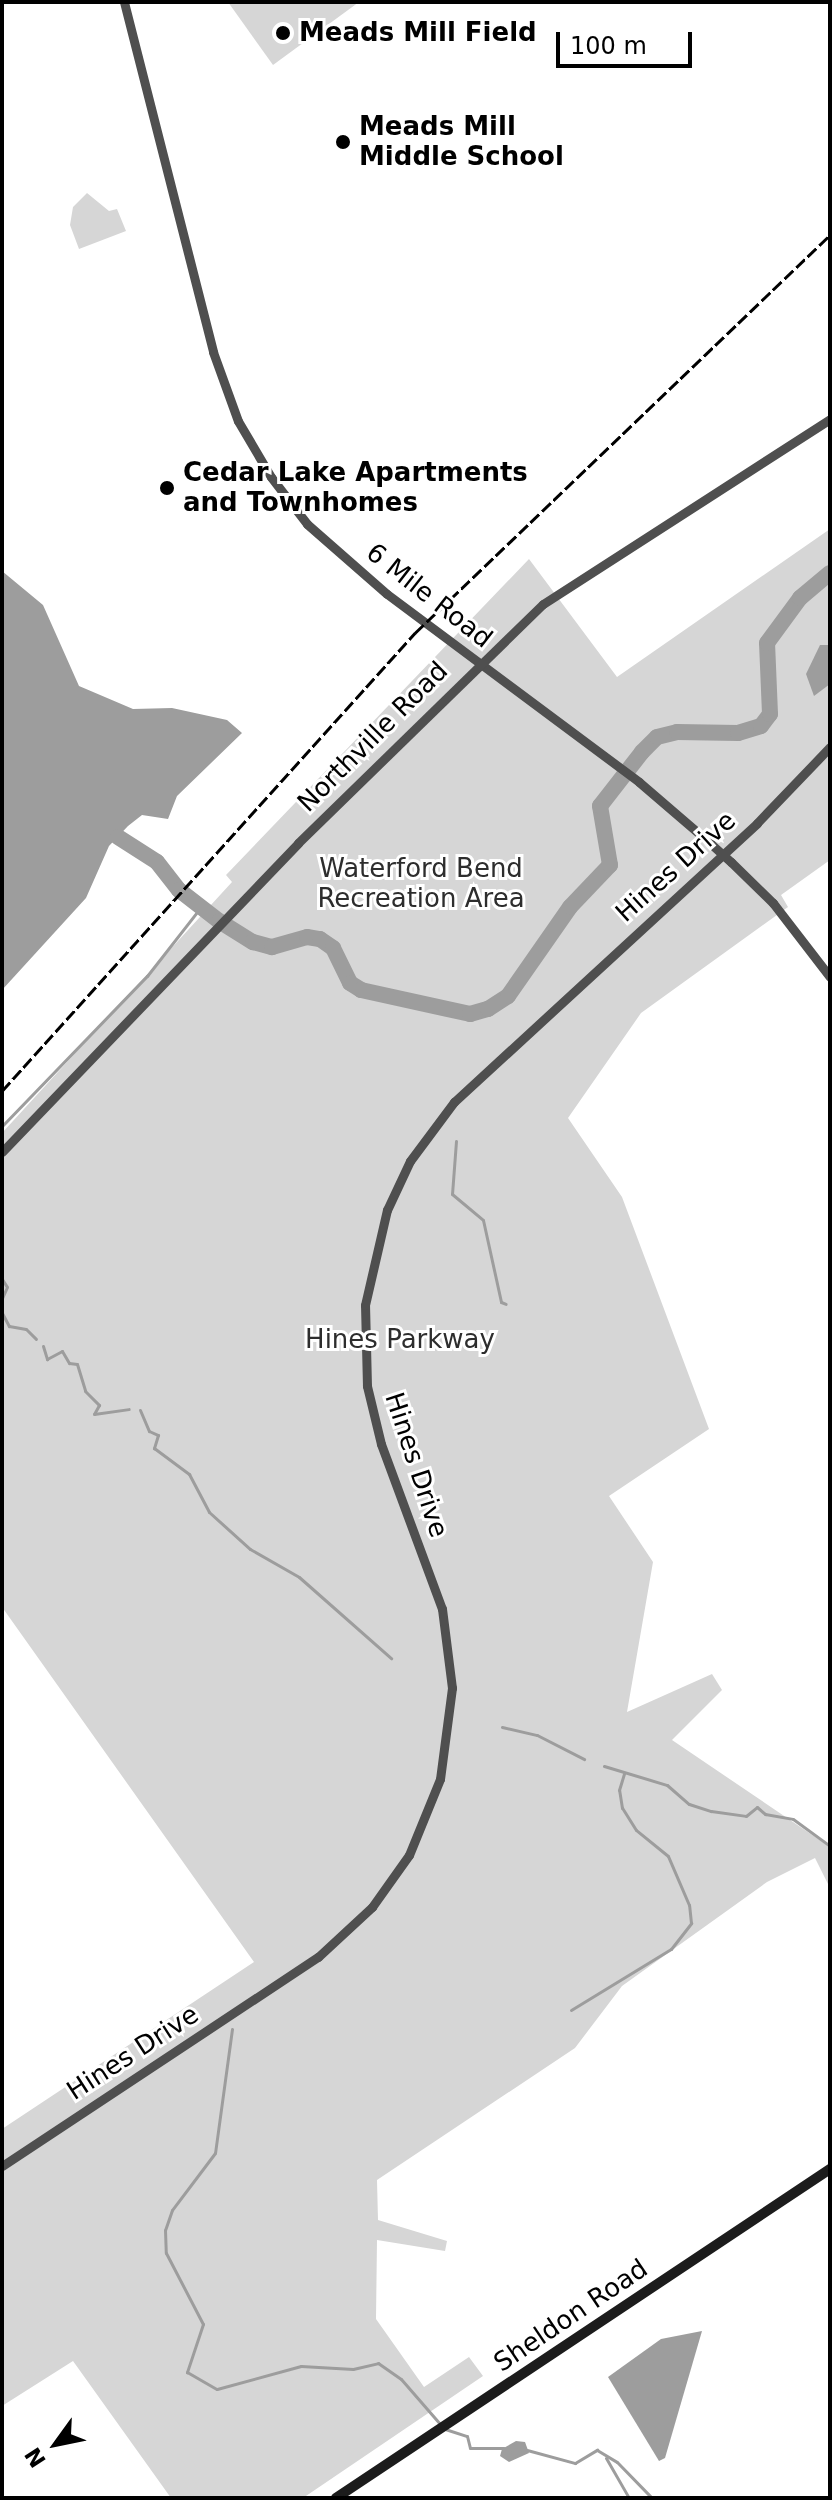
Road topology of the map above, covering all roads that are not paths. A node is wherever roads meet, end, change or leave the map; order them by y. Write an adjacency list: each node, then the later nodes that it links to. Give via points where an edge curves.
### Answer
1 (124, 2): 3 (street, 6 Mile Road, via 198,298 238,421 307,524)
2 (830, 419): 3 (street, Northville Road, via 543,604)
3 (479, 663): 5 (street, 6 Mile Road, bridge, via 639,782 711,844 773,903); 6 (street, Northville Road)
4 (830, 747): 7 (street, Hines Drive, via 757,823 454,1102 415,1154 387,1210 365,1305 367,1386 389,1466 442,1609 452,1688 440,1779 409,1855 372,1907 318,1957)
5 (830, 977)
6 (2, 1152)
7 (2, 2166)
8 (830, 2169): 9 (main road, Sheldon Road)
9 (336, 2498)

